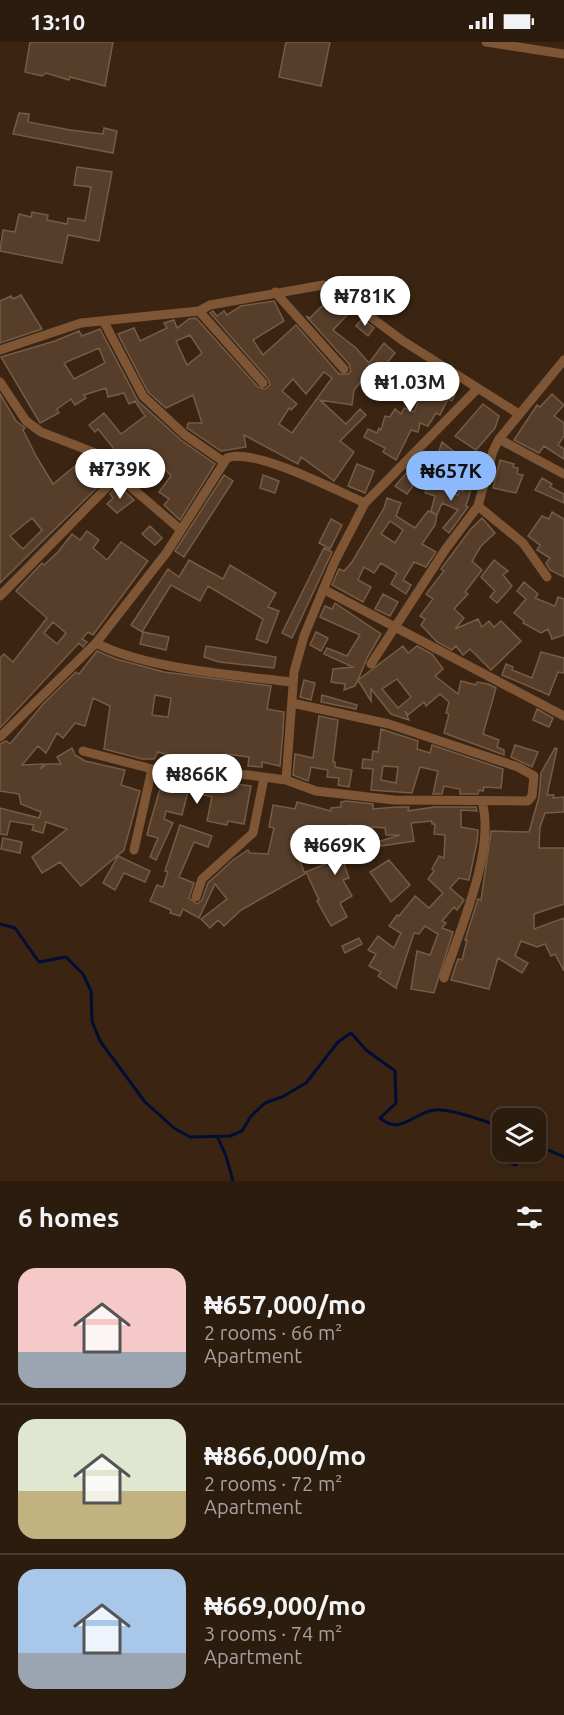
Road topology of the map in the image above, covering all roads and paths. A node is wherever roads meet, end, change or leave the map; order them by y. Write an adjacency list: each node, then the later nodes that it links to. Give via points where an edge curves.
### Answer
1 (486, 42): 2 (street)
2 (564, 54)
3 (275, 292): 4 (street, via 210,305); 8 (street); 11 (street, via 322,285 333,290)
4 (200, 311): 5 (street); 10 (street)
5 (104, 322): 6 (street, via 81,323); 14 (street, via 143,396 185,435)
6 (0, 350)
7 (563, 362): 12 (street)
8 (345, 369)
9 (0, 382): 16 (street, via 26,421 41,432 98,454)
10 (263, 382)
11 (477, 389): 12 (street); 17 (street)
12 (519, 414): 13 (street)
13 (499, 440): 15 (street); 18 (street, via 492,451)
14 (224, 462): 17 (street, via 233,456 253,458); 19 (street)
15 (564, 474)
16 (118, 476): 19 (street); 22 (street)
17 (365, 503): 21 (street)
18 (478, 506): 20 (street, via 523,543); 23 (street, via 445,550)
19 (181, 530): 24 (street)
20 (547, 577)
21 (323, 589): 23 (street); 26 (street, via 304,636)
22 (0, 595)
23 (396, 629): 25 (street); 28 (street)
24 (96, 643): 26 (street, via 122,655 150,661); 29 (street)
25 (371, 664)
26 (292, 682): 27 (street)
27 (292, 703): 33 (street); 34 (street, via 389,724 534,776 528,801)
28 (564, 716)
29 (0, 737)
30 (83, 751): 31 (street)
31 (152, 769): 32 (street, via 190,769); 35 (street)
32 (264, 778): 33 (street); 36 (street, via 253,833 202,879)
33 (286, 780): 34 (street, via 316,791 394,800)
34 (482, 802): 37 (street, via 485,823 480,865)
35 (134, 850)
36 (196, 897)
37 (444, 978)

